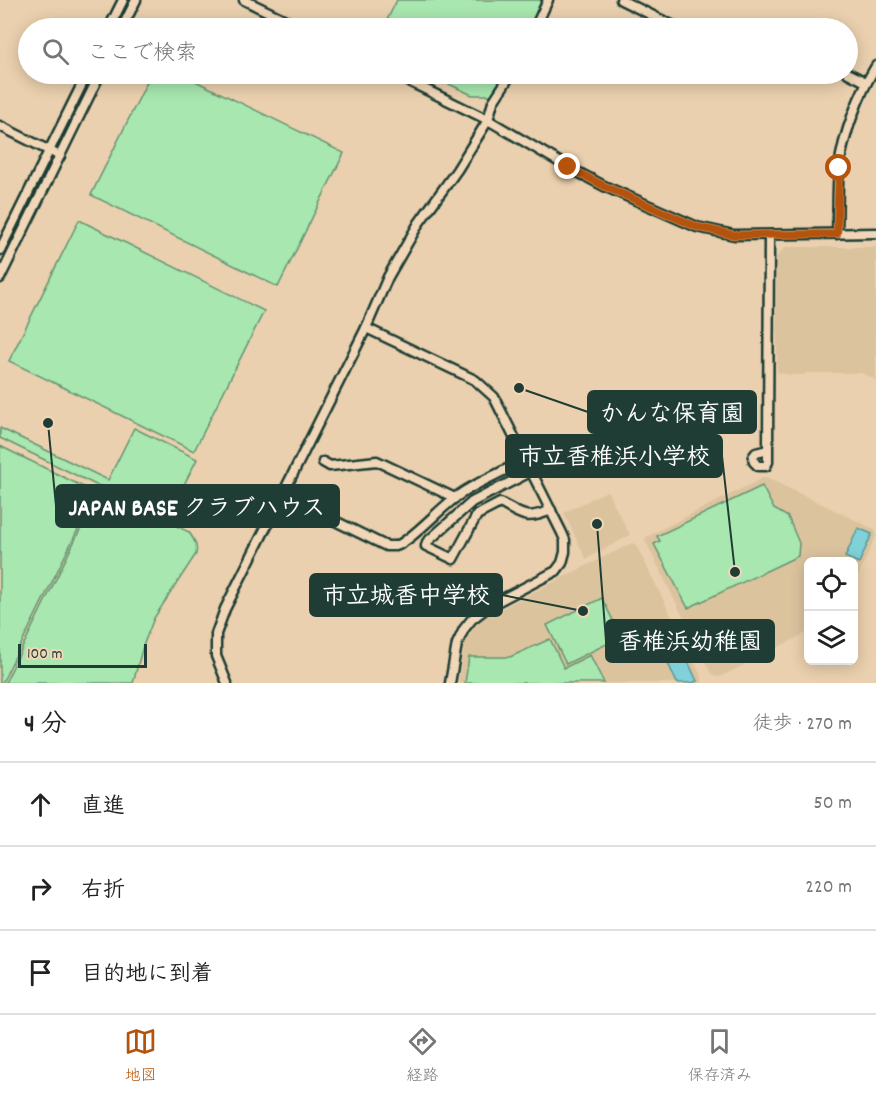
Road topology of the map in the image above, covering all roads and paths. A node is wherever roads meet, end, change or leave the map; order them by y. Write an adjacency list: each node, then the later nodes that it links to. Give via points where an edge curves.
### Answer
1 (123, 0): 6 (street)
2 (135, 0): 7 (street)
3 (244, 0): 8 (street)
4 (548, 0): 9 (street)
5 (621, 0): 10 (street)
6 (114, 18)
7 (127, 18)
8 (281, 18)
9 (540, 18)
10 (658, 18)
11 (876, 66): 13 (street)
12 (858, 78): 13 (street)
13 (866, 82): 23 (street, via 843,147)
14 (82, 84): 20 (street)
15 (95, 84): 21 (street)
16 (415, 84): 18 (street)
17 (505, 84): 18 (street, via 493,102)
18 (489, 120): 24 (street, via 604,186 697,227 734,235); 27 (street, via 419,223 388,277)
19 (0, 126): 20 (street)
20 (49, 150): 21 (street); 25 (street)
21 (60, 156): 26 (street)
22 (876, 233): 23 (street)
23 (837, 234): 24 (street)
24 (769, 236): 29 (street)
25 (0, 250)
26 (0, 278)
27 (366, 328): 33 (street, via 475,380 494,397); 34 (street)
28 (611, 450): 30 (street)
29 (768, 450)
30 (588, 461)
31 (322, 462): 35 (street, via 330,466 377,461)
32 (509, 468): 35 (street)
33 (532, 471): 36 (street); 36 (street, via 472,502 426,546 453,559 477,515 500,503 527,516)
34 (282, 495): 35 (street, via 387,546 397,546 409,538); 37 (street, via 216,634 216,656)
35 (455, 498)
36 (551, 510): 38 (street, via 565,540 562,563 552,574 472,619 457,644)
37 (228, 683)
38 (450, 683)

